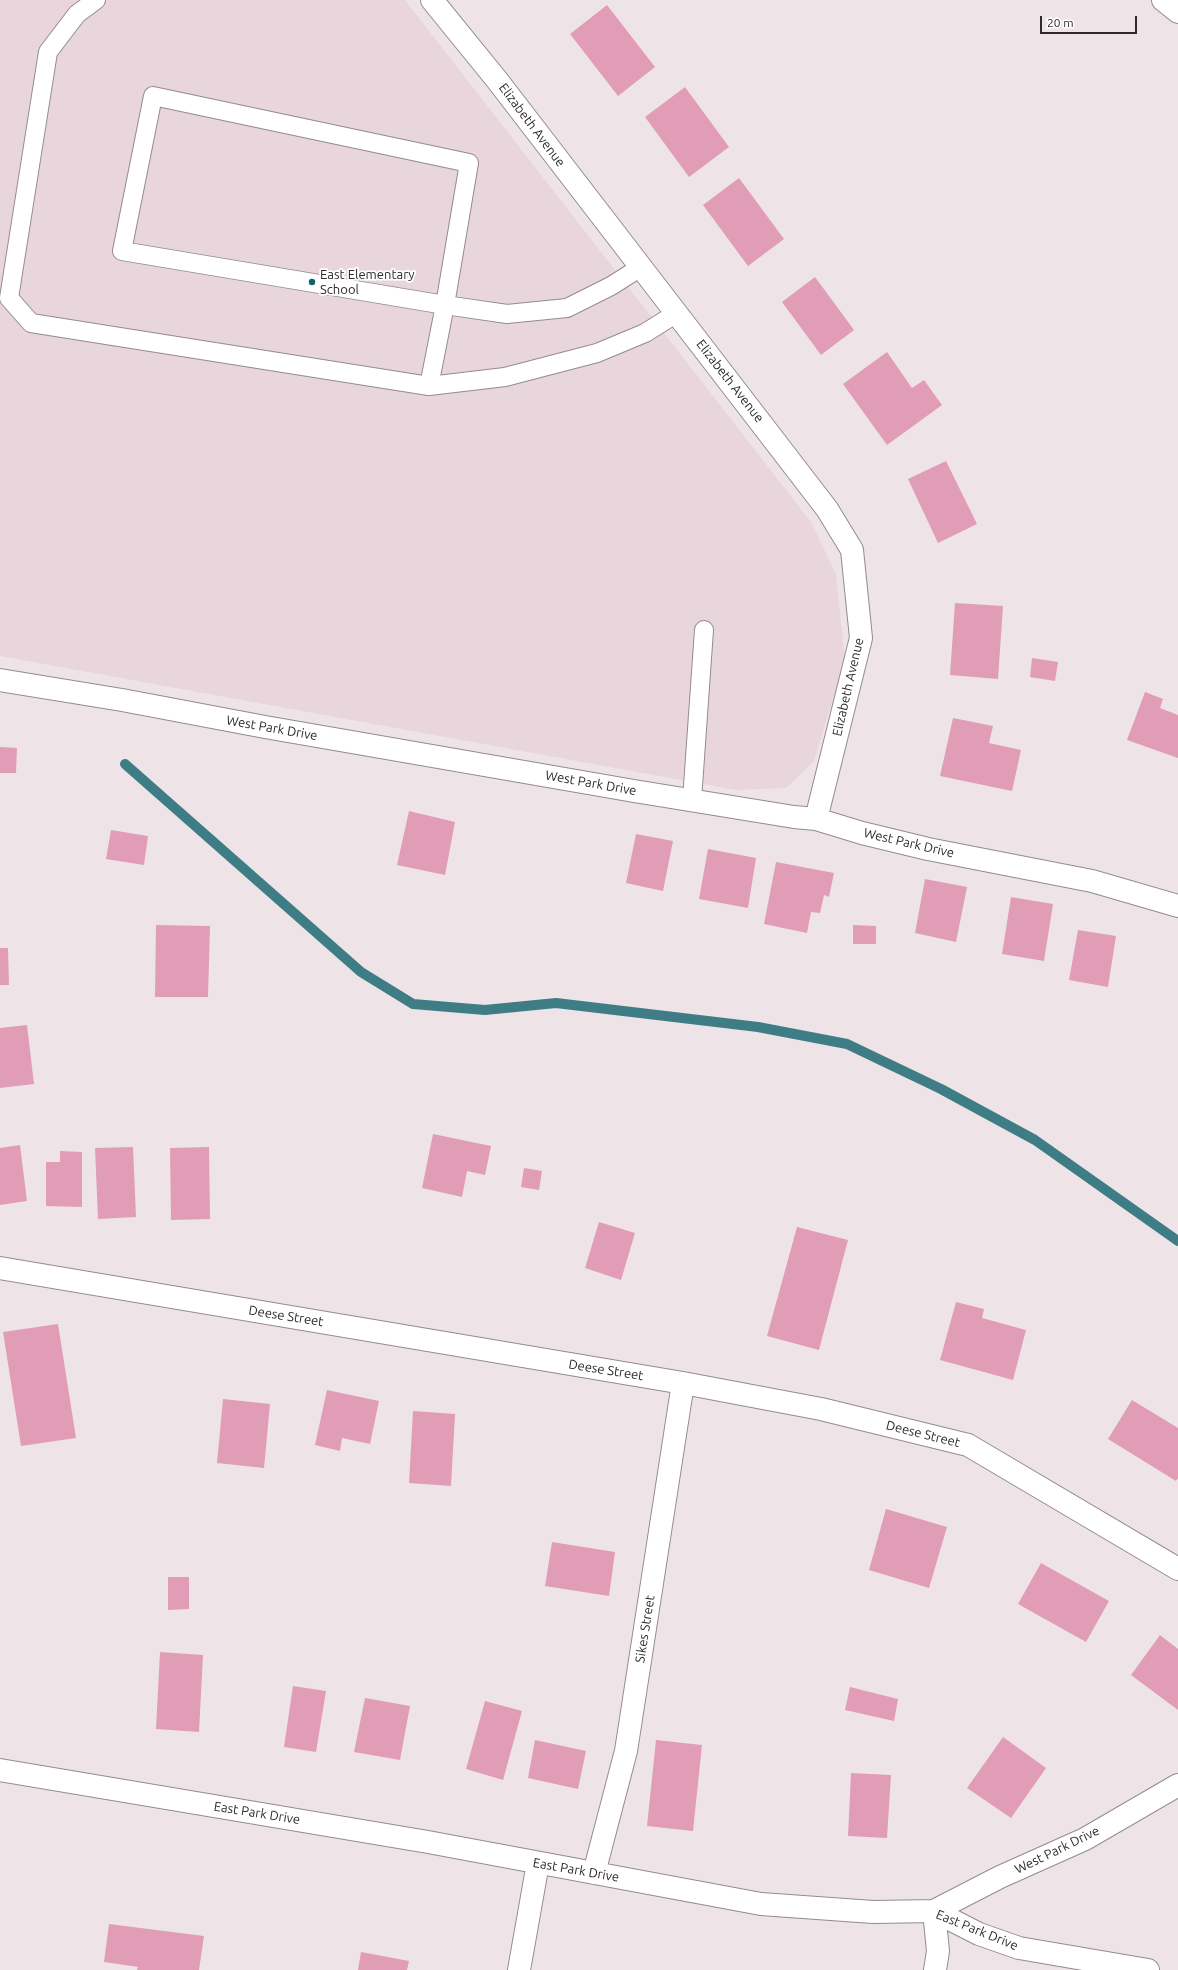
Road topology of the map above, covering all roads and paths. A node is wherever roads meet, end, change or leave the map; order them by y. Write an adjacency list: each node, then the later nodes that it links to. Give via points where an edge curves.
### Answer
1 (96, 0): 8 (lane, via 77,14 48,52 9,298 31,323)
2 (432, 0): 5 (street, Elizabeth Avenue)
3 (1163, 0): 4 (street)
4 (1178, 12)
5 (641, 267): 6 (lane, via 611,286 567,308 507,314); 7 (street, Elizabeth Avenue)
6 (445, 305): 6 (lane, via 469,163 153,96 122,251); 8 (lane)
7 (677, 313): 8 (lane, via 645,333 597,353 505,378); 12 (street, Elizabeth Avenue, via 827,509 852,550 861,638)
8 (429, 386)
9 (704, 630): 11 (lane)
10 (0, 680): 11 (street, West Park Drive, via 122,700 265,728)
11 (692, 800): 12 (street, West Park Drive)
12 (816, 819): 13 (street, West Park Drive, via 928,849 1092,881)
13 (1178, 906)
14 (0, 1268): 15 (street, Deese Street)
15 (683, 1383): 16 (street, Deese Street, via 821,1410 968,1445); 20 (street, Sikes Street, via 626,1752)
16 (1178, 1569)
17 (0, 1770): 19 (street, East Park Drive)
18 (1178, 1785): 21 (street, West Park Drive, via 1085,1839 1000,1877)
19 (538, 1863): 20 (street, East Park Drive); 22 (street)
20 (594, 1873): 21 (street, East Park Drive, via 761,1904 874,1912)
21 (934, 1911): 23 (street, via 938,1952); 24 (street, East Park Drive, via 979,1934 1018,1948)
22 (519, 1970)
23 (935, 1970)
24 (1148, 1970)

